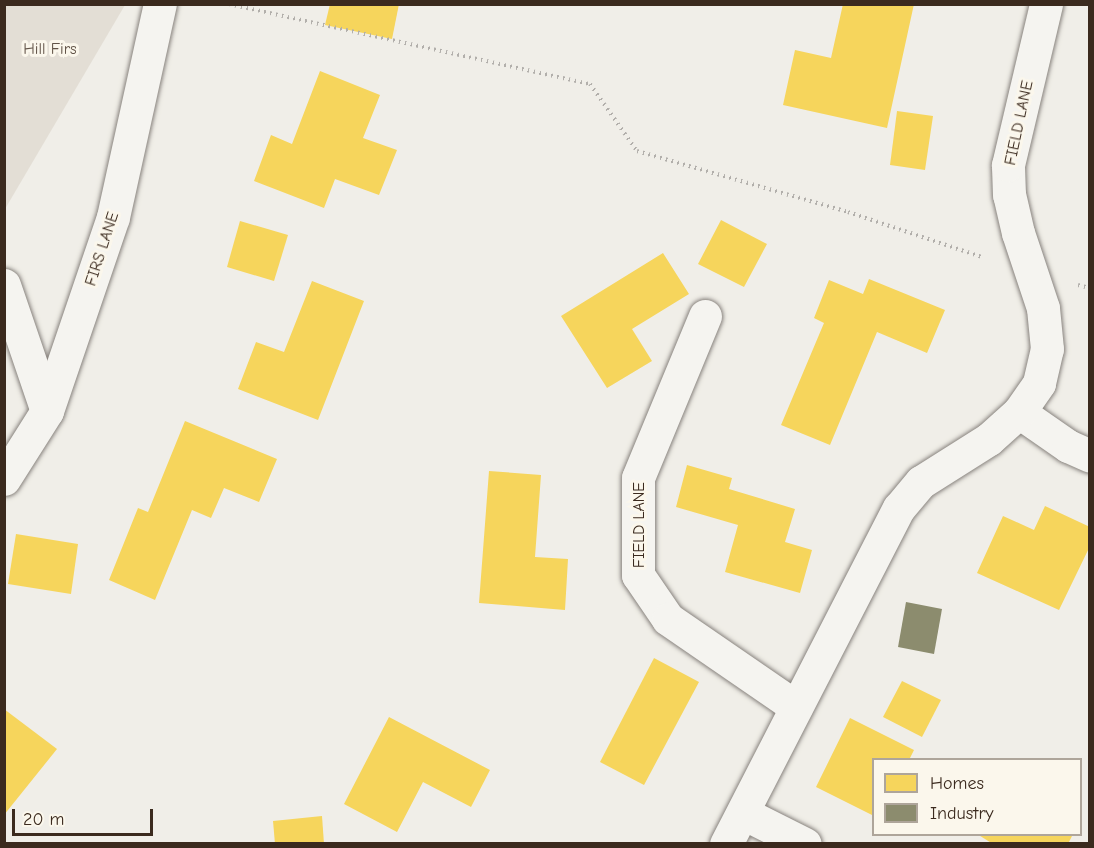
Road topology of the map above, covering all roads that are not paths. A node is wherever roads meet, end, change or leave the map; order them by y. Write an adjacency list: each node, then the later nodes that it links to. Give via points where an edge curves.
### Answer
1 (160, 4): 5 (street, FIRS LANE, via 113,217)
2 (1046, 4): 6 (street, FIELD LANE, via 1008,165 1009,195 1043,308 1047,349 1039,383)
3 (4, 285): 5 (street)
4 (705, 316): 9 (street, FIELD LANE, via 638,477 639,575 668,619)
5 (47, 411): 8 (street, FIRS LANE)
6 (1019, 412): 7 (street); 9 (street, FIELD LANE, via 989,439 921,482 899,508)
7 (1089, 456)
8 (4, 479)
9 (796, 706): 10 (street, FIELD LANE)
10 (743, 813): 11 (street, FIELD LANE); 12 (street)
11 (726, 843)
12 (805, 843)

